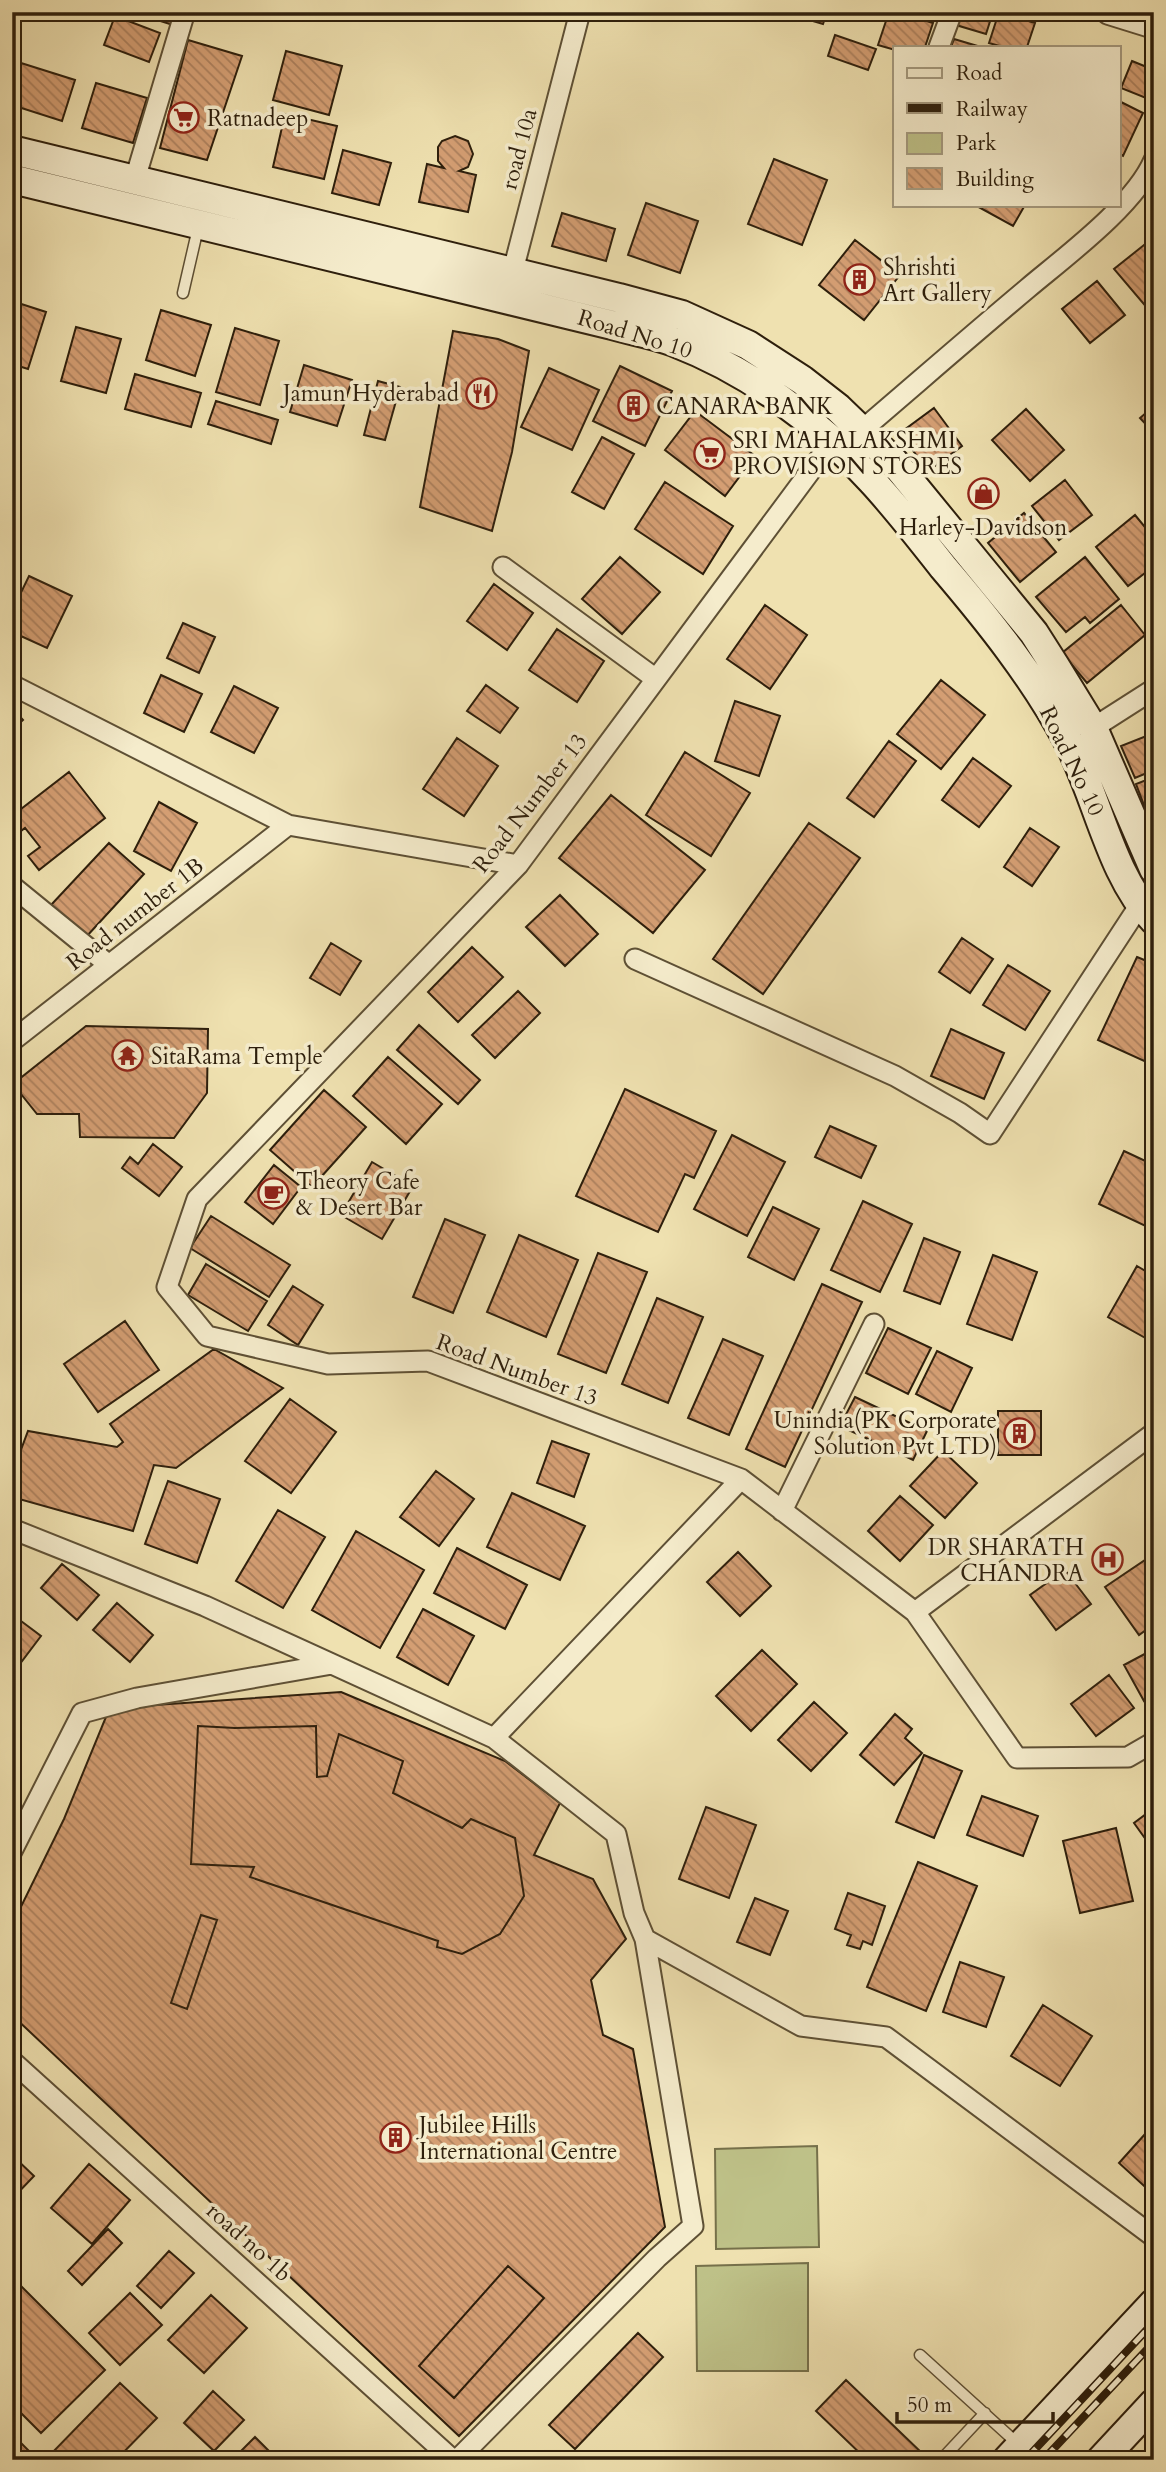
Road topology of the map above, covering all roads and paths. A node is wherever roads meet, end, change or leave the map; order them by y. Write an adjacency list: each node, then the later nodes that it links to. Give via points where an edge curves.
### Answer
1 (580, 12): 14 (street, road 10a)
2 (952, 12): 6 (street)
3 (1109, 12): 5 (street)
4 (184, 15): 10 (street)
5 (1154, 26)
6 (939, 46)
7 (12, 150): 10 (main road, Road No 10)
8 (1154, 160): 12 (street, via 1143,181)
9 (12, 179): 13 (main road, Road No 10)
10 (135, 179): 14 (main road, Road No 10)
11 (1120, 206): 17 (street)
12 (1120, 206)
13 (199, 224): 15 (lane); 16 (main road, Road No 10)
14 (513, 271): 16 (street, road 10a); 17 (main road, Road No 10, via 682,315 748,345 802,380)
15 (183, 293)
16 (506, 298): 18 (main road, Road No 10, via 672,341 734,370)
17 (862, 430): 23 (main road, Road No 10, via 894,462 1034,633)
18 (832, 442): 20 (street, Road Number 13); 28 (main road, Road No 10, via 873,481 1011,649 1068,741 1122,871)
19 (503, 567): 20 (street)
20 (656, 679): 25 (street, Road Number 13)
21 (12, 685): 24 (street)
22 (1154, 689): 23 (street)
23 (1093, 728): 26 (main road, Road No 10)
24 (288, 825): 25 (street); 30 (street, Road number 1B)
25 (518, 865): 34 (street, Road Number 13, via 197,1199 167,1287 206,1336 328,1364 428,1361)
26 (1154, 869)
27 (12, 886): 30 (street)
28 (1147, 912): 29 (street, via 990,1134 895,1076)
29 (635, 959)
30 (109, 965): 31 (street, Road number 1B)
31 (12, 1041)
32 (874, 1324): 35 (street)
33 (1154, 1433): 37 (street)
34 (741, 1479): 35 (street, Road Number 13); 39 (street)
35 (782, 1511): 37 (street, Road Number 13)
36 (12, 1529): 38 (street, via 205,1606)
37 (915, 1612): 40 (street, Road Number 13, via 1017,1758 1128,1757)
38 (332, 1664): 39 (street); 41 (street, via 137,1698 82,1713)
39 (494, 1738): 42 (street, via 616,1834 634,1913)
40 (1154, 1742)
41 (12, 1851)
42 (645, 1939): 44 (street, via 800,2026 886,2037); 50 (street, via 693,2226)
43 (12, 2061): 50 (street, road no 1b)
44 (1154, 2236)
45 (1154, 2303): 49 (main road)
46 (920, 2355): 48 (lane)
47 (1154, 2403): 52 (main road)
48 (985, 2413): 49 (lane); 51 (lane)
49 (1014, 2453)
50 (455, 2460)
51 (942, 2460)
52 (1101, 2460)

